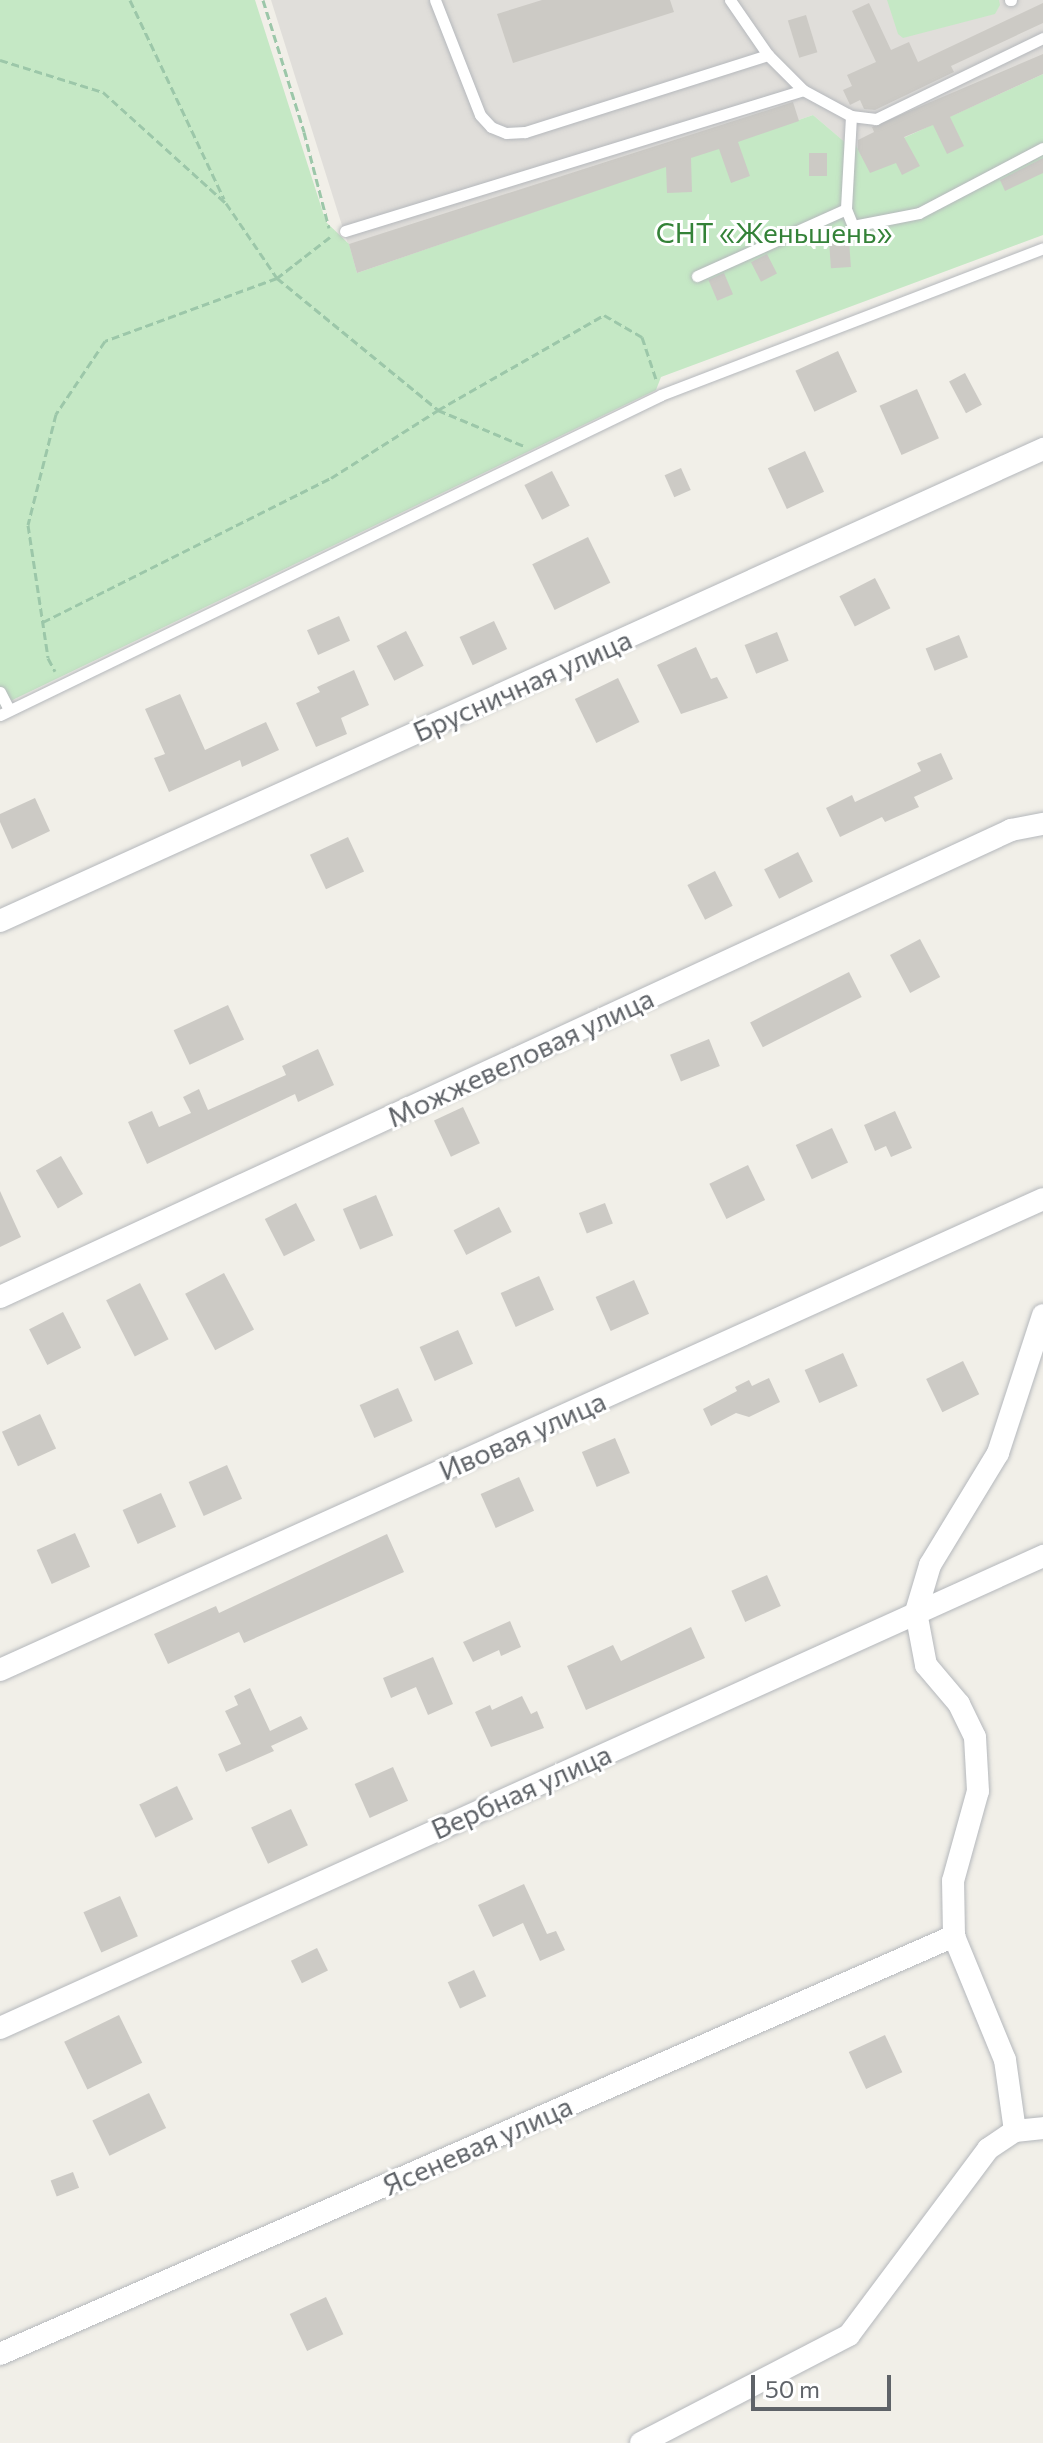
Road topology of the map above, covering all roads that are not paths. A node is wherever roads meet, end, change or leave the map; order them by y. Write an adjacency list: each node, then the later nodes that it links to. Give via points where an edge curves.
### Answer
1 (435, 0): 4 (lane, via 480,115 506,133 525,132)
2 (730, 0): 4 (lane)
3 (1043, 38): 6 (lane, via 876,119)
4 (768, 55): 5 (lane)
5 (803, 90): 6 (lane); 9 (lane)
6 (851, 116): 8 (lane)
7 (1043, 148): 8 (lane, via 919,213 853,226)
8 (846, 209): 11 (lane)
9 (345, 231)
10 (1043, 248): 14 (lane, via 661,395)
11 (697, 276)
12 (1043, 449): 16 (street, Брусничная улица)
13 (0, 692): 14 (lane)
14 (4, 712)
15 (1043, 824): 18 (street, Можжевеловая улица, via 1011,830)
16 (0, 921)
17 (1043, 1199): 22 (street, Ивовая улица)
18 (0, 1297)
19 (1043, 1315): 21 (street, via 998,1453 930,1565)
20 (1043, 1556): 21 (street, Вербная улица)
21 (916, 1612): 23 (street, via 926,1665 959,1704 975,1737 978,1791 953,1881); 24 (street, Вербная улица)
22 (0, 1670)
23 (954, 1936): 26 (street, via 1005,2060); 27 (street, Ясеневая улица)
24 (0, 2028)
25 (1043, 2128): 26 (street)
26 (1015, 2131): 28 (street, via 988,2149 849,2335)
27 (0, 2354)
28 (641, 2443)

